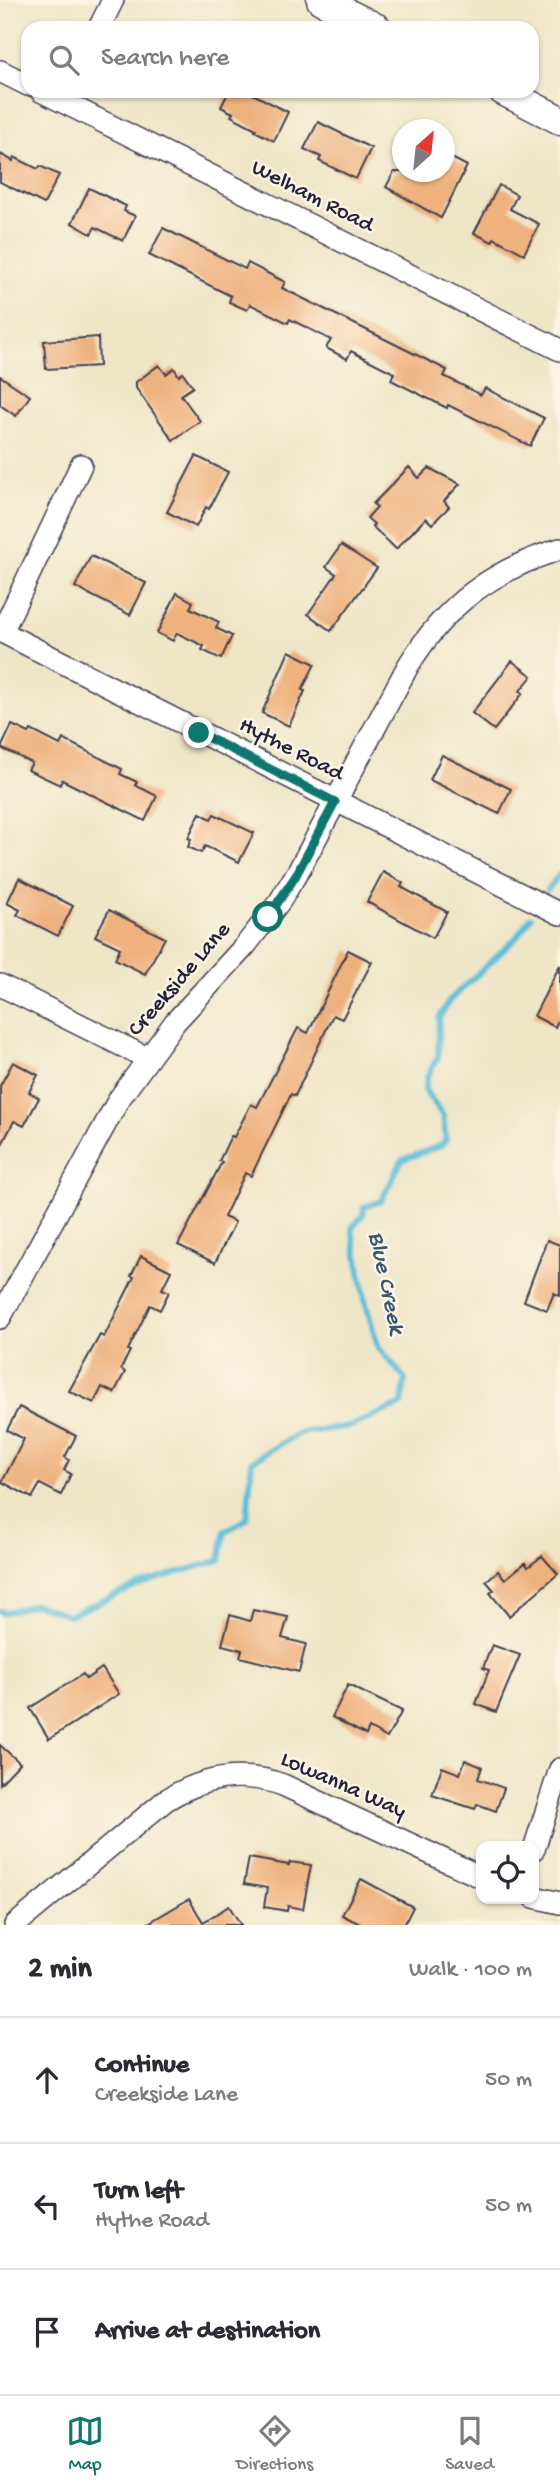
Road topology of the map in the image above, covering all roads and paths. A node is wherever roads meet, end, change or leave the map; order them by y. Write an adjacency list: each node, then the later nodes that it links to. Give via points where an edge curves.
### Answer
1 (113, 0): 3 (street)
2 (321, 0): 4 (main road)
3 (102, 21)
4 (363, 21)
5 (0, 71): 6 (street)
6 (21, 82)
7 (68, 98): 10 (street, Welham Road)
8 (517, 98): 9 (main road)
9 (560, 120)
10 (560, 350)
11 (81, 465): 13 (street)
12 (560, 549): 14 (street, Creekside Lane, via 490,579 440,621 408,666)
13 (1, 632): 14 (street, Hythe Road)
14 (335, 802): 15 (street, Hythe Road); 17 (street, Creekside Lane, via 268,917)
15 (560, 914)
16 (0, 985): 17 (street)
17 (147, 1058): 18 (street, Creekside Lane, via 99,1132)
18 (0, 1318)
19 (560, 1769): 20 (street)
20 (537, 1841)
21 (476, 1876): 24 (street, Lowanna Way, via 283,1785 255,1777 226,1777 207,1780 166,1800)
22 (539, 1898): 23 (street)
23 (560, 1903)
24 (15, 1925)

